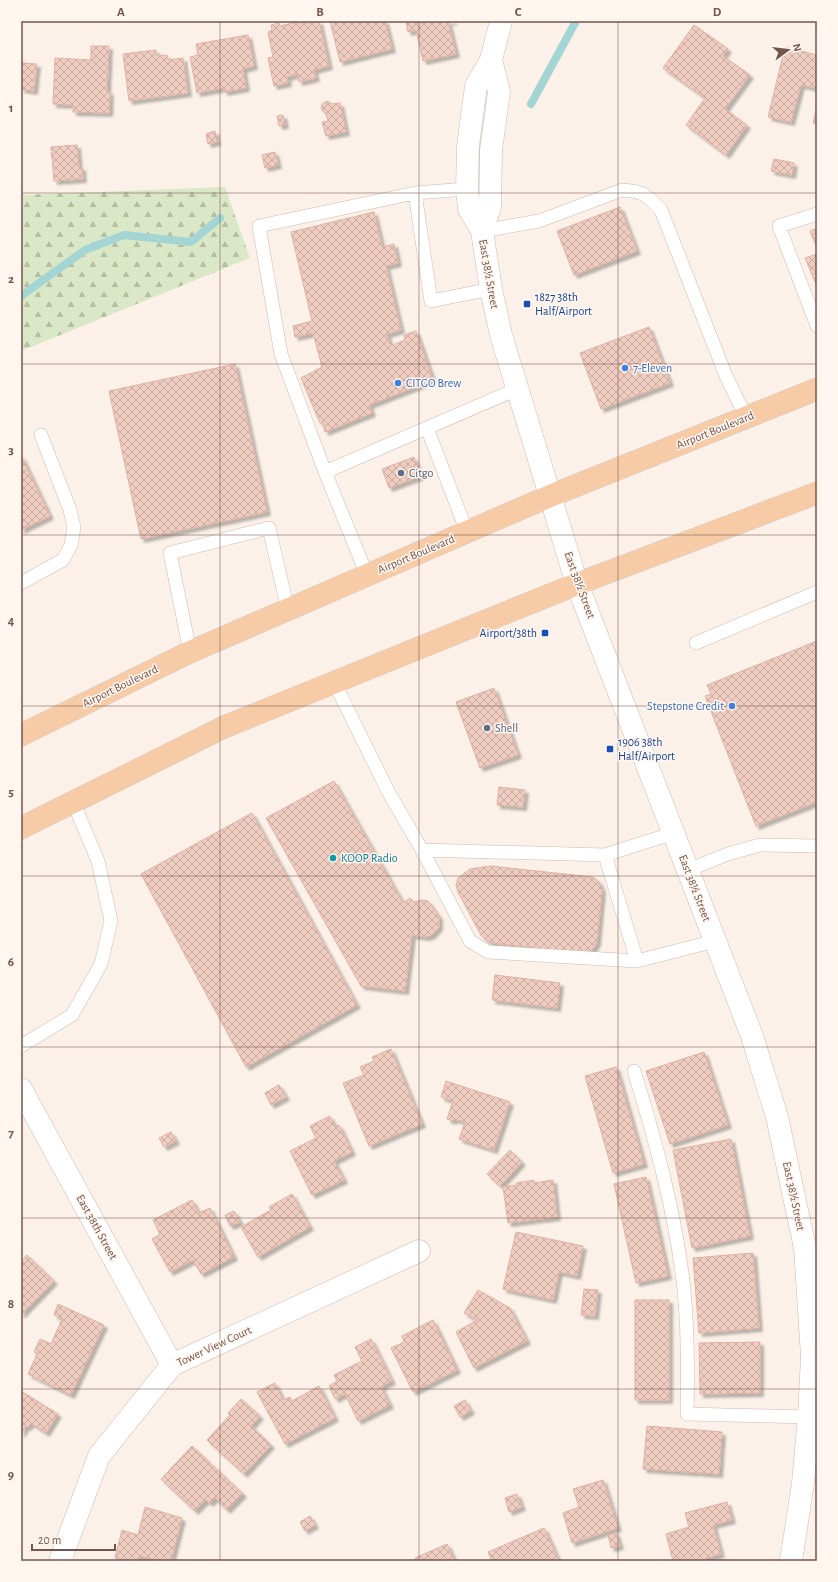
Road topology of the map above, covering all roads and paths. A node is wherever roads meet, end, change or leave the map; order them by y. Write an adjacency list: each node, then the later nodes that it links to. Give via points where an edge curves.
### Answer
1 (501, 21): 2 (street, East 38½ Street)
2 (492, 60): 3 (street, East 38½ Street, via 476,86 468,146); 6 (street, East 38½ Street, via 499,92 491,150 490,207)
3 (467, 189): 4 (lane); 6 (street, East 38½ Street, via 469,209)
4 (415, 193): 7 (lane, via 431,301); 15 (lane, via 259,226 281,354)
5 (817, 214): 8 (lane, via 779,226)
6 (482, 231): 7 (street, East 38½ Street); 12 (lane, via 540,221 622,190 636,190 647,194 661,210 726,376)
7 (490, 289): 10 (street, East 38½ Street)
8 (812, 298): 9 (lane)
9 (817, 326)
10 (517, 389): 13 (lane); 16 (street, East 38½ Street)
11 (817, 389): 12 (main road, Airport Boulevard)
12 (746, 417): 16 (main road, Airport Boulevard)
13 (427, 428): 15 (lane); 18 (lane)
14 (41, 434): 20 (lane, via 74,527 71,545 63,560)
15 (325, 472): 19 (lane)
16 (550, 496): 18 (main road, Airport Boulevard); 21 (street, East 38½ Street)
17 (816, 497): 21 (main road)
18 (467, 532): 19 (main road, Airport Boulevard)
19 (367, 575): 23 (main road, Airport Boulevard)
20 (21, 583)
21 (578, 584): 26 (main road); 30 (street, East 38½ Street)
22 (817, 592): 24 (lane)
23 (288, 610): 25 (main road, Airport Boulevard); 25 (lane, via 269,528 170,554)
24 (696, 643)
25 (190, 652): 27 (main road, Airport Boulevard)
26 (334, 682): 28 (main road, via 224,727); 32 (lane, via 389,792)
27 (21, 735)
28 (73, 802): 29 (main road); 37 (lane, via 98,861 111,921 101,964 72,1015)
29 (21, 828)
30 (674, 833): 33 (lane); 34 (street, East 38½ Street)
31 (817, 846): 34 (lane, via 760,845)
32 (422, 850): 33 (lane); 36 (lane, via 470,941 488,952)
33 (605, 855): 36 (lane)
34 (688, 870): 35 (street, East 38½ Street)
35 (715, 941): 36 (lane); 42 (street, East 38½ Street, via 752,1036 777,1117 805,1248 812,1356)
36 (637, 961)
37 (21, 1046)
38 (634, 1071): 42 (lane, via 654,1135 681,1264 688,1353 687,1414)
39 (21, 1089): 41 (street, East 38th Street)
40 (419, 1251): 41 (street, Tower View Court)
41 (172, 1365): 43 (street, Tower View Court, via 99,1456)
42 (809, 1417): 44 (street, East 38½ Street, via 803,1483)
43 (60, 1561)
44 (791, 1561)

